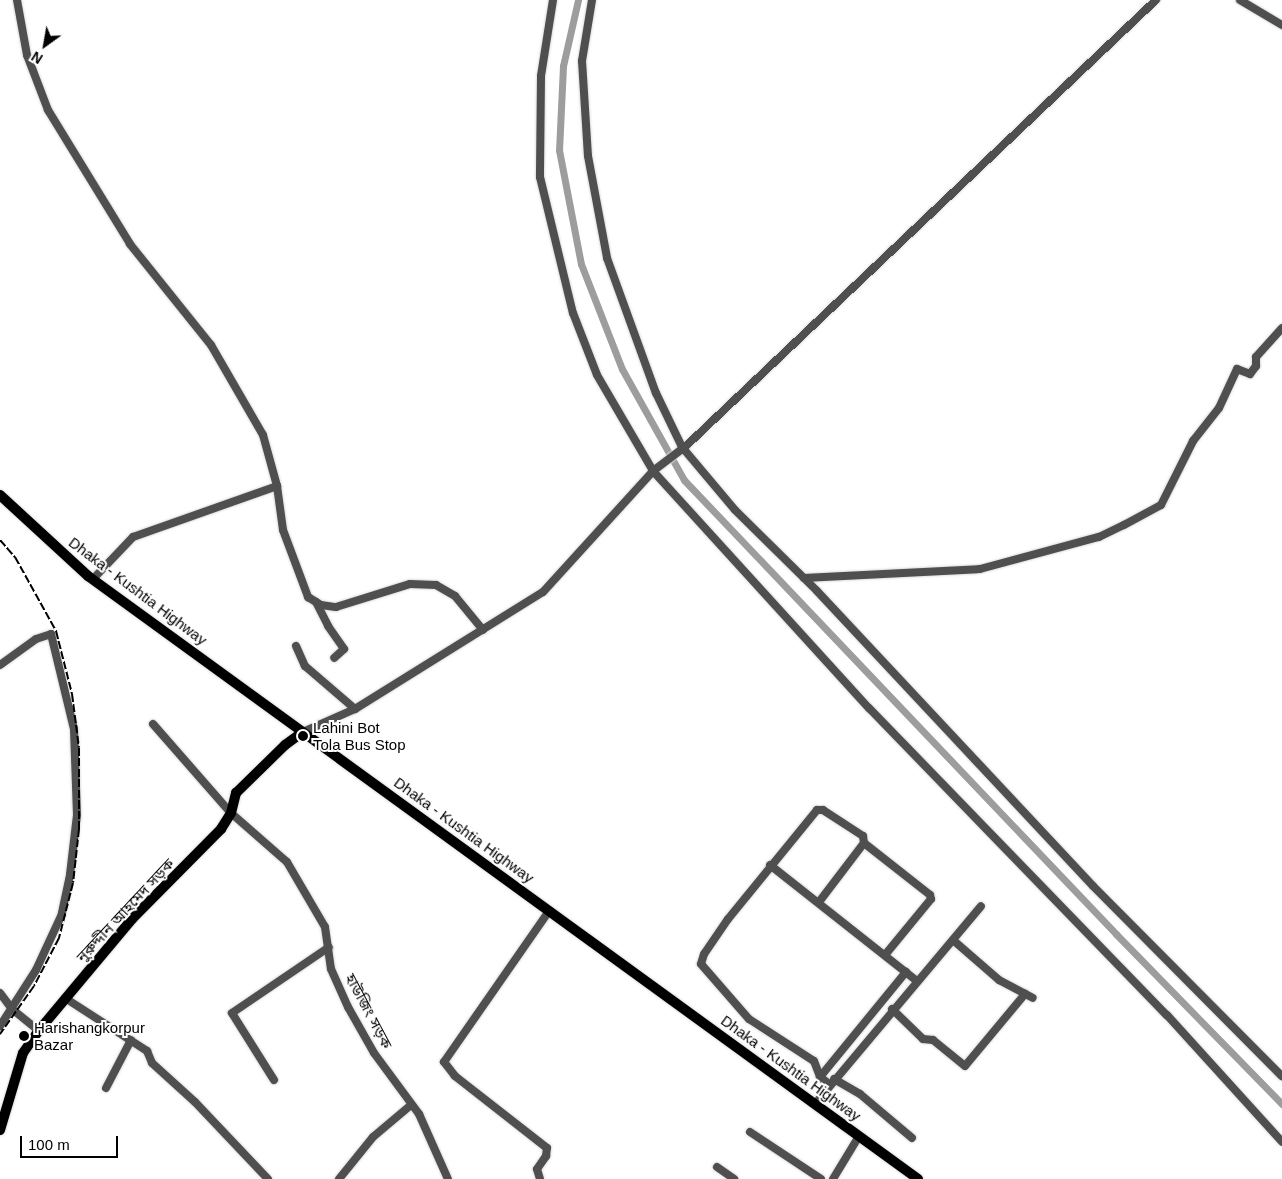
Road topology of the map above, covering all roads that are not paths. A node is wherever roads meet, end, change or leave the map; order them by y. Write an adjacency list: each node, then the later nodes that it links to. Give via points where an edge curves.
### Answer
1 (17, 0): 10 (street, via 27,55 48,110 130,244 210,345 263,435)
2 (553, 0): 9 (street, via 541,76 540,177 573,313 597,375)
3 (592, 0): 8 (street, via 582,60 588,156 607,258 656,393)
4 (1156, 0): 8 (street)
5 (1240, 0): 6 (street)
6 (1282, 25)
7 (1282, 328): 12 (street, via 1256,357 1256,366 1250,374 1238,369 1219,408 1193,441 1161,505 1124,525 1099,537 980,569)
8 (682, 447): 9 (street); 12 (street, via 735,510)
9 (653, 471): 15 (street, via 543,592); 53 (street, via 869,708 1167,1014)
10 (277, 486): 13 (street, via 133,537); 14 (street, via 291,557 308,597)
11 (0, 495): 13 (main road, Dhaka - Kushtia Highway)
12 (804, 578): 42 (street, via 1093,886)
13 (93, 580): 21 (main road, Dhaka - Kushtia Highway)
14 (316, 602): 15 (street, via 336,607 410,584 436,586 455,596); 17 (street, via 344,650)
15 (483, 630): 19 (street)
16 (296, 646): 19 (street, via 309,671)
17 (334, 658)
18 (0, 665): 37 (street, via 36,639 51,634 70,706 76,758 76,825 64,903 49,945)
19 (354, 708): 21 (street)
20 (152, 724): 22 (street, হাউজিং সড়ক)
21 (303, 732): 22 (main road, নুরুদ্দীন আহমেদ সড়ক, via 285,744 236,793); 27 (main road, Dhaka - Kushtia Highway)
22 (232, 813): 29 (street, হাউজিং সড়ক, via 287,862 325,927); 35 (main road, নুরুদ্দীন আহমেদ সড়ক, via 222,829 132,919)
23 (864, 843): 24 (street, via 862,836 823,810 817,810); 25 (street); 30 (street, via 931,899)
24 (770, 865): 25 (street); 43 (street, via 722,927 701,964 749,1019 814,1061)
25 (819, 902): 30 (street)
26 (981, 906): 28 (street)
27 (549, 911): 47 (main road, Dhaka - Kushtia Highway); 58 (street, via 444,1062 455,1076 546,1148 546,1156 537,1169)
28 (952, 940): 32 (street); 34 (street, via 999,980)
29 (329, 947): 44 (street, via 232,1013); 48 (street, হাউজিং সড়ক, via 331,969 348,1007 374,1053)
30 (885, 955): 31 (street)
31 (906, 972): 32 (street); 43 (street)
32 (917, 981): 38 (street)
33 (0, 993): 37 (street)
34 (1025, 994): 36 (street); 38 (street, via 964,1066 933,1040 923,1040)
35 (65, 998): 40 (main road, নুরুদ্দীন আহমেদ সড়ক); 41 (street)
36 (1033, 998)
37 (12, 1009): 39 (street); 40 (street)
38 (892, 1009): 45 (street)
39 (0, 1026)
40 (38, 1031): 49 (main road, নুরুদ্দীন আহমেদ সড়ক, via 23,1053)
41 (132, 1040): 46 (street); 55 (street, via 147,1051 152,1063 195,1102)
42 (1282, 1076)
43 (820, 1077): 45 (street)
44 (274, 1080)
45 (832, 1081): 47 (street); 52 (street, via 860,1094)
46 (106, 1088)
47 (815, 1104): 51 (main road, Dhaka - Kushtia Highway)
48 (411, 1105): 56 (street, via 373,1138); 57 (street, হাউজিং সড়ক, via 419,1114)
49 (0, 1130)
50 (750, 1132): 60 (street)
51 (859, 1136): 61 (street); 62 (main road, Dhaka - Kushtia Highway)
52 (912, 1138)
53 (1282, 1142)
54 (717, 1167): 59 (street)
55 (268, 1179)
56 (340, 1179)
57 (448, 1179)
58 (540, 1179)
59 (734, 1179)
60 (821, 1179)
61 (833, 1179)
62 (918, 1179)

